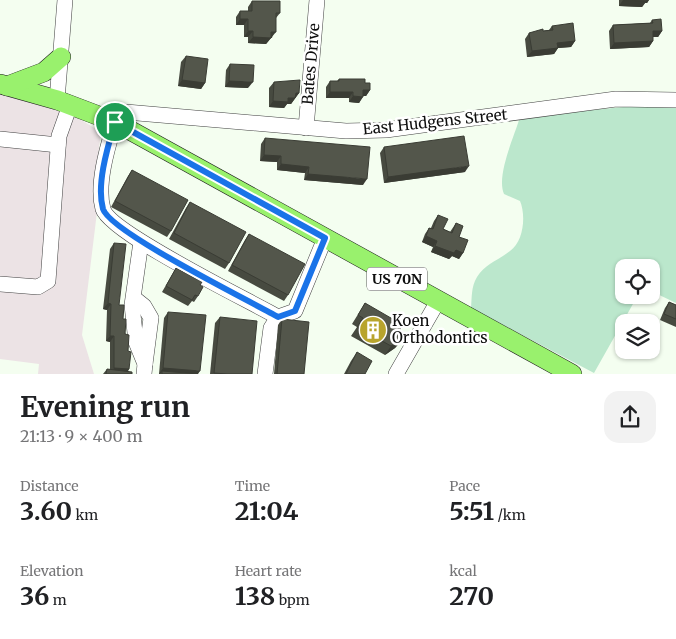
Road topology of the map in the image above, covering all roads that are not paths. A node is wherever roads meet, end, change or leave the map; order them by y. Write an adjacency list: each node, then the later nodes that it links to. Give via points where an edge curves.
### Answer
1 (65, 0): 3 (street)
2 (317, 0): 8 (street, Bates Drive)
3 (61, 57): 4 (main road, via 44,72); 6 (street)
4 (3, 85): 6 (main road, US 70N)
5 (676, 100): 8 (street, East Hudgens Street, via 616,99 386,130)
6 (64, 103): 7 (main road, US 70N); 10 (street)
7 (110, 120): 8 (street, East Hudgens Street, via 126,112); 11 (main road, US 70N); 12 (street, via 103,210 110,221)
8 (306, 128)
9 (0, 139): 10 (street)
10 (58, 145): 13 (street, via 48,281 38,287)
11 (325, 238): 14 (main road, US 70N); 15 (street, via 295,311)
12 (142, 242): 15 (street); 16 (street, via 134,298 136,342)
13 (0, 284)
14 (438, 301): 18 (street); 19 (main road, US 70N)
15 (278, 317): 17 (street, via 271,328)
16 (145, 369)
17 (265, 374)
18 (396, 374)
19 (572, 374)

